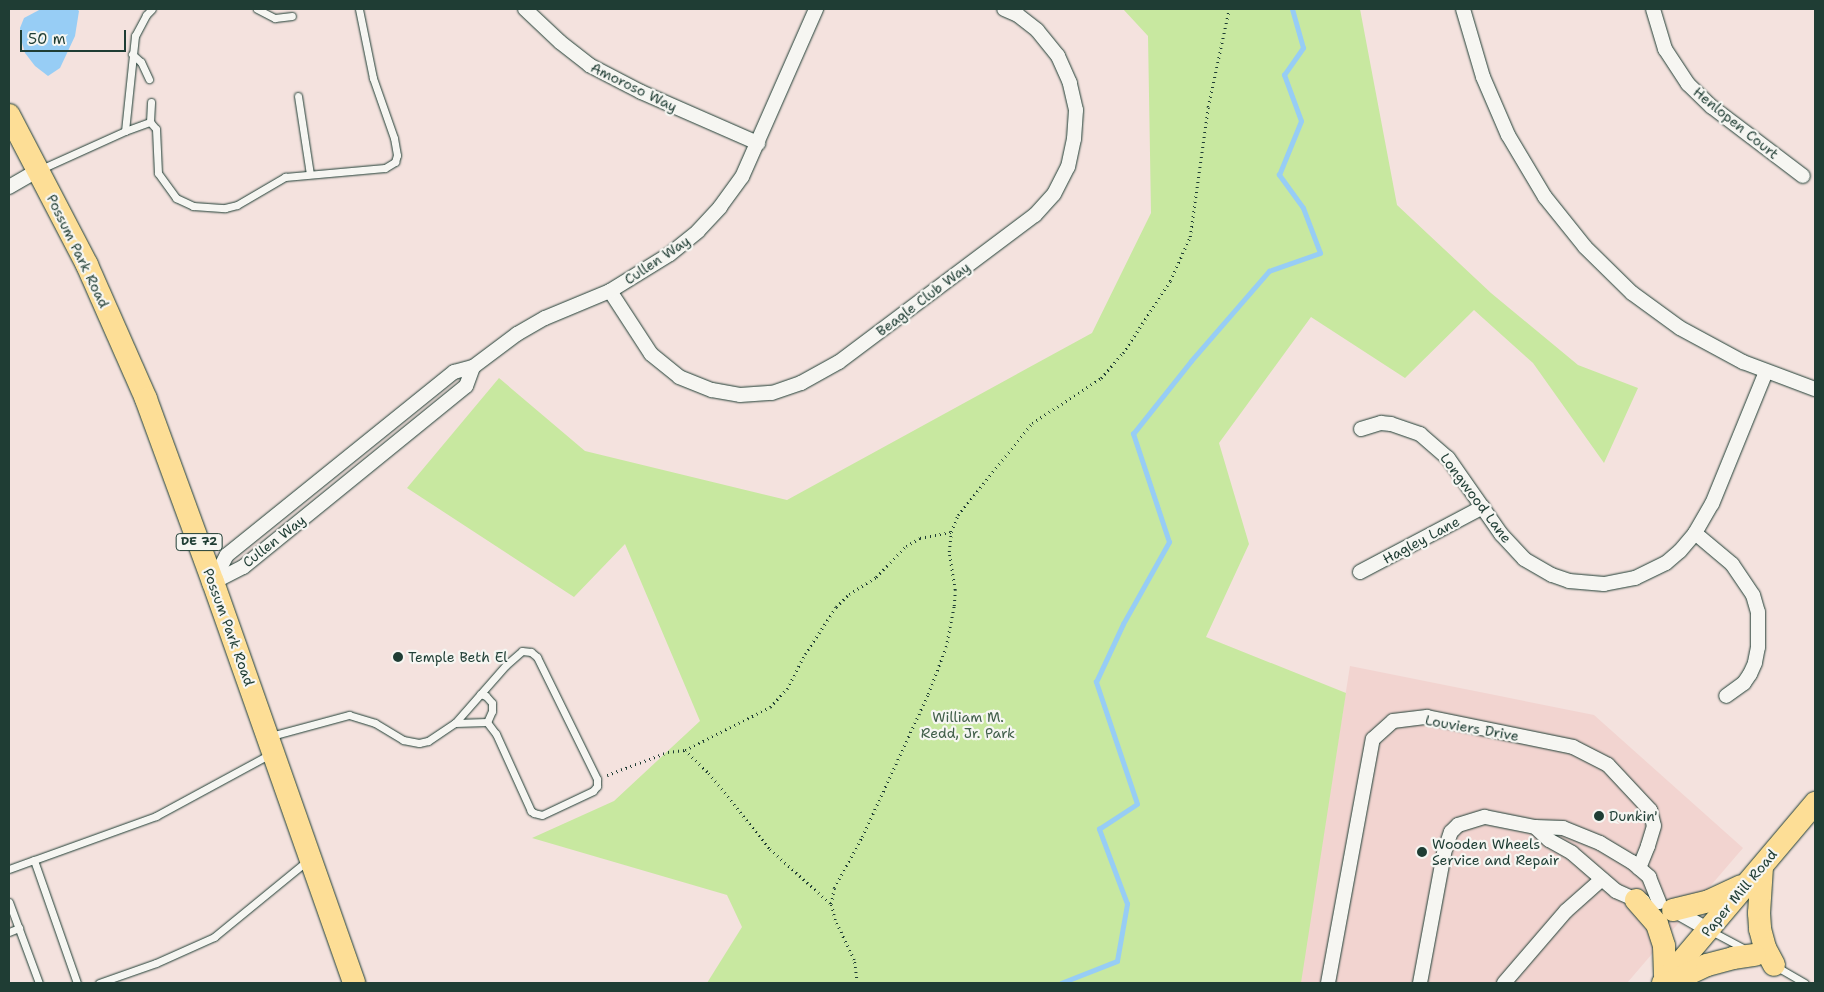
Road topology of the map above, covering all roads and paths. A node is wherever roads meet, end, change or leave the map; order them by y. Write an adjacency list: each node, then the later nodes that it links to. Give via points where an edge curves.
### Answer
1 (152, 9): 11 (lane, via 136,36)
2 (257, 9): 10 (lane, via 274,18)
3 (359, 9): 20 (lane, via 373,78 394,138 395,162 385,168)
4 (525, 9): 18 (street, Amoroso Way, via 589,65 641,92)
5 (816, 9): 18 (street, Cullen Way)
6 (1004, 9): 23 (street, Beagle Club Way, via 1037,30 1058,56 1070,83 1076,110 1068,167 1054,194 1035,215 839,362 801,383 772,393 740,395 712,390 679,377 651,354)
7 (1229, 9): 29 (path, via 1208,107 1190,237 1170,281 1123,353 1101,378 1032,423 958,515)
8 (1462, 9): 25 (street, via 1493,104 1527,170 1563,222 1610,273 1659,313 1708,344)
9 (1653, 9): 21 (street, Henlopen Court, via 1665,49 1688,84 1712,107)
10 (292, 16)
11 (132, 54): 12 (lane, via 141,62); 17 (lane)
12 (149, 79)
13 (298, 96): 20 (lane)
14 (151, 102): 16 (lane)
15 (9, 115): 19 (main road, Possum Park Road / DE 72)
16 (150, 122): 17 (lane); 20 (lane, via 156,129 158,173 176,198 193,206 225,208 237,205 285,177)
17 (124, 131): 19 (lane)
18 (758, 143): 23 (street, Cullen Way, via 742,177 720,208 698,231 670,254)
19 (38, 170): 22 (street); 32 (main road, Possum Park Road / DE 72, via 124,346 166,450)
20 (310, 174)
21 (1803, 176)
22 (9, 187)
23 (610, 291): 24 (street, Cullen Way, via 545,318 517,334)
24 (474, 368): 32 (street, Cullen Way, via 466,386 243,567); 32 (street, Cullen Way, via 454,372 226,555)
25 (1766, 372): 26 (street); 30 (street, Longwood Lane, via 1712,504)
26 (1815, 390)
27 (1361, 429): 28 (street, Longwood Lane, via 1381,423 1420,434 1448,458)
28 (1483, 507): 30 (street, Longwood Lane, via 1501,534 1524,559 1552,575 1587,584 1619,582 1651,571 1680,552); 31 (street, Hagley Lane)
29 (951, 532): 38 (path, via 920,538 906,546 876,577 849,594 836,607 805,654 787,689 770,707); 50 (path, via 949,552 955,590 946,647 928,694 862,837 834,888)
30 (1695, 533): 34 (street, via 1732,564 1753,595 1758,612 1755,663 1744,683)
31 (1360, 572)
32 (213, 582): 37 (main road, Possum Park Road / DE 72)
33 (480, 694): 35 (lane, via 492,703); 36 (lane); 39 (lane, via 522,651 531,652 537,657)
34 (1726, 696)
35 (487, 722): 36 (lane); 39 (lane, via 534,813 542,815 593,791)
36 (455, 723): 37 (lane, via 428,741 419,743 404,740 375,723 349,715)
37 (270, 745): 42 (main road, Possum Park Road / DE 72); 43 (lane, via 156,816)
38 (685, 750): 39 (path, via 668,752); 50 (path, via 709,773 770,849)
39 (597, 779)
40 (1815, 803): 46 (main road, Paper Mill Road)
41 (1536, 827): 44 (street, via 1563,828 1600,843); 47 (street, via 1548,840 1572,853); 63 (street, via 1485,817 1458,825 1451,832 1429,926)
42 (311, 858): 59 (lane, via 214,937 156,963); 60 (main road, Possum Park Road / DE 72)
43 (34, 860): 45 (lane); 58 (lane)
44 (1638, 868): 51 (street, via 1649,877); 62 (street, Louviers Drive, via 1654,826 1650,810 1608,764 1573,747 1427,717 1393,721 1373,739)
45 (9, 869)
46 (1759, 871): 51 (main road, via 1738,889 1709,901); 53 (main road, Paper Mill Road); 55 (main road)
47 (1602, 879): 48 (street, via 1616,891); 56 (street, via 1566,911)
48 (1636, 900): 51 (street); 64 (main road, via 1657,924 1664,946)
49 (9, 902): 52 (lane)
50 (831, 904): 61 (path, via 854,960)
51 (1666, 906): 53 (street)
52 (19, 928): 54 (lane); 57 (lane)
53 (1709, 930): 55 (lane); 64 (main road, Paper Mill Road)
54 (9, 932)
55 (1764, 960): 64 (main road, via 1732,958); 65 (lane)
56 (1510, 981)
57 (39, 983)
58 (77, 983)
59 (99, 983)
60 (354, 983)
61 (857, 983)
62 (1328, 983)
63 (1420, 983)
64 (1665, 983)
65 (1805, 983)

